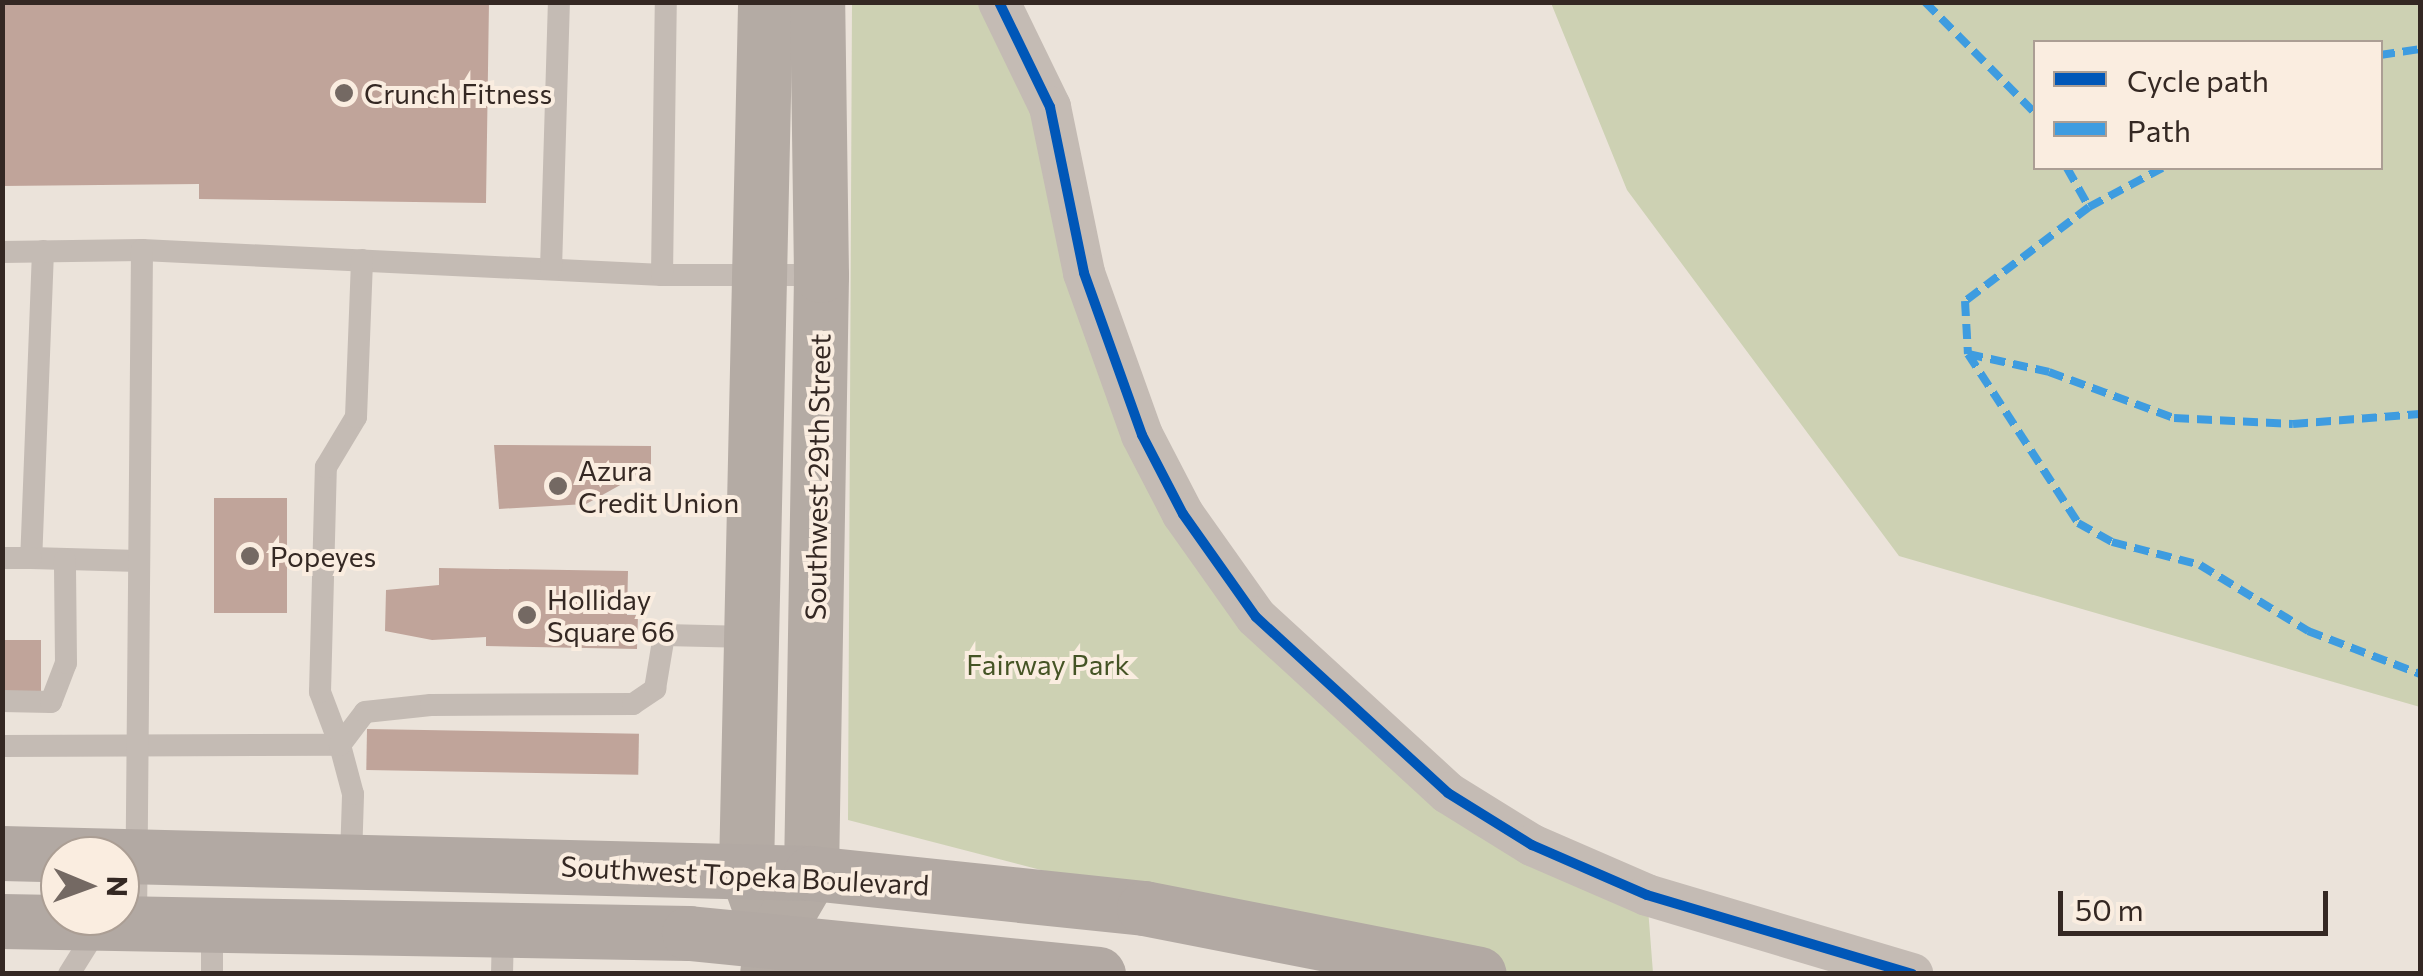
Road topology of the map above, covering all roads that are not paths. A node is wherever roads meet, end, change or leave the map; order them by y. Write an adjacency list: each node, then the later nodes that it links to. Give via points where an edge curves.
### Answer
1 (559, 2): 10 (lane)
2 (666, 2): 11 (lane)
3 (766, 2): 12 (main road)
4 (817, 2): 13 (main road, Southwest 29th Street)
5 (999, 2): 40 (street, via 1050,107 1084,273 1142,435 1182,514 1256,617 1448,793 1532,846 1647,895)
6 (142, 250): 7 (lane); 9 (lane); 17 (lane)
7 (43, 251): 8 (lane); 15 (lane)
8 (2, 252)
9 (362, 260): 10 (lane); 20 (lane, via 356,417 326,467 320,692)
10 (551, 269): 11 (lane)
11 (662, 274): 12 (lane)
12 (760, 274): 13 (lane); 18 (main road)
13 (821, 276): 29 (main road, Southwest 29th Street)
14 (2, 558): 15 (lane)
15 (32, 558): 16 (lane)
16 (65, 560): 17 (lane); 19 (lane, via 66,662 50,702)
17 (139, 561): 22 (lane)
18 (750, 636): 20 (lane, via 664,636 655,689 633,704 365,712); 28 (main road)
19 (2, 701)
20 (340, 745): 22 (lane); 27 (lane, via 352,794)
21 (2, 746): 22 (lane)
22 (138, 748): 23 (lane)
23 (136, 836)
24 (2, 853): 25 (main road, Southwest Topeka Boulevard)
25 (40, 854)
26 (140, 856): 27 (main road, Southwest Topeka Boulevard)
27 (351, 860): 28 (main road, Southwest Topeka Boulevard)
28 (746, 869): 29 (main road, Southwest Topeka Boulevard); 36 (main road)
29 (811, 873): 36 (main road, Southwest 29th Street); 39 (main road, Southwest Topeka Boulevard, via 1144,908)
30 (2, 920): 31 (main road)
31 (40, 921)
32 (140, 929): 34 (main road)
33 (106, 936): 37 (lane)
34 (212, 949): 35 (main road)
35 (503, 952): 36 (main road)
36 (769, 957): 38 (main road)
37 (69, 974)
38 (1098, 974)
39 (1480, 974)
40 (1912, 974)

